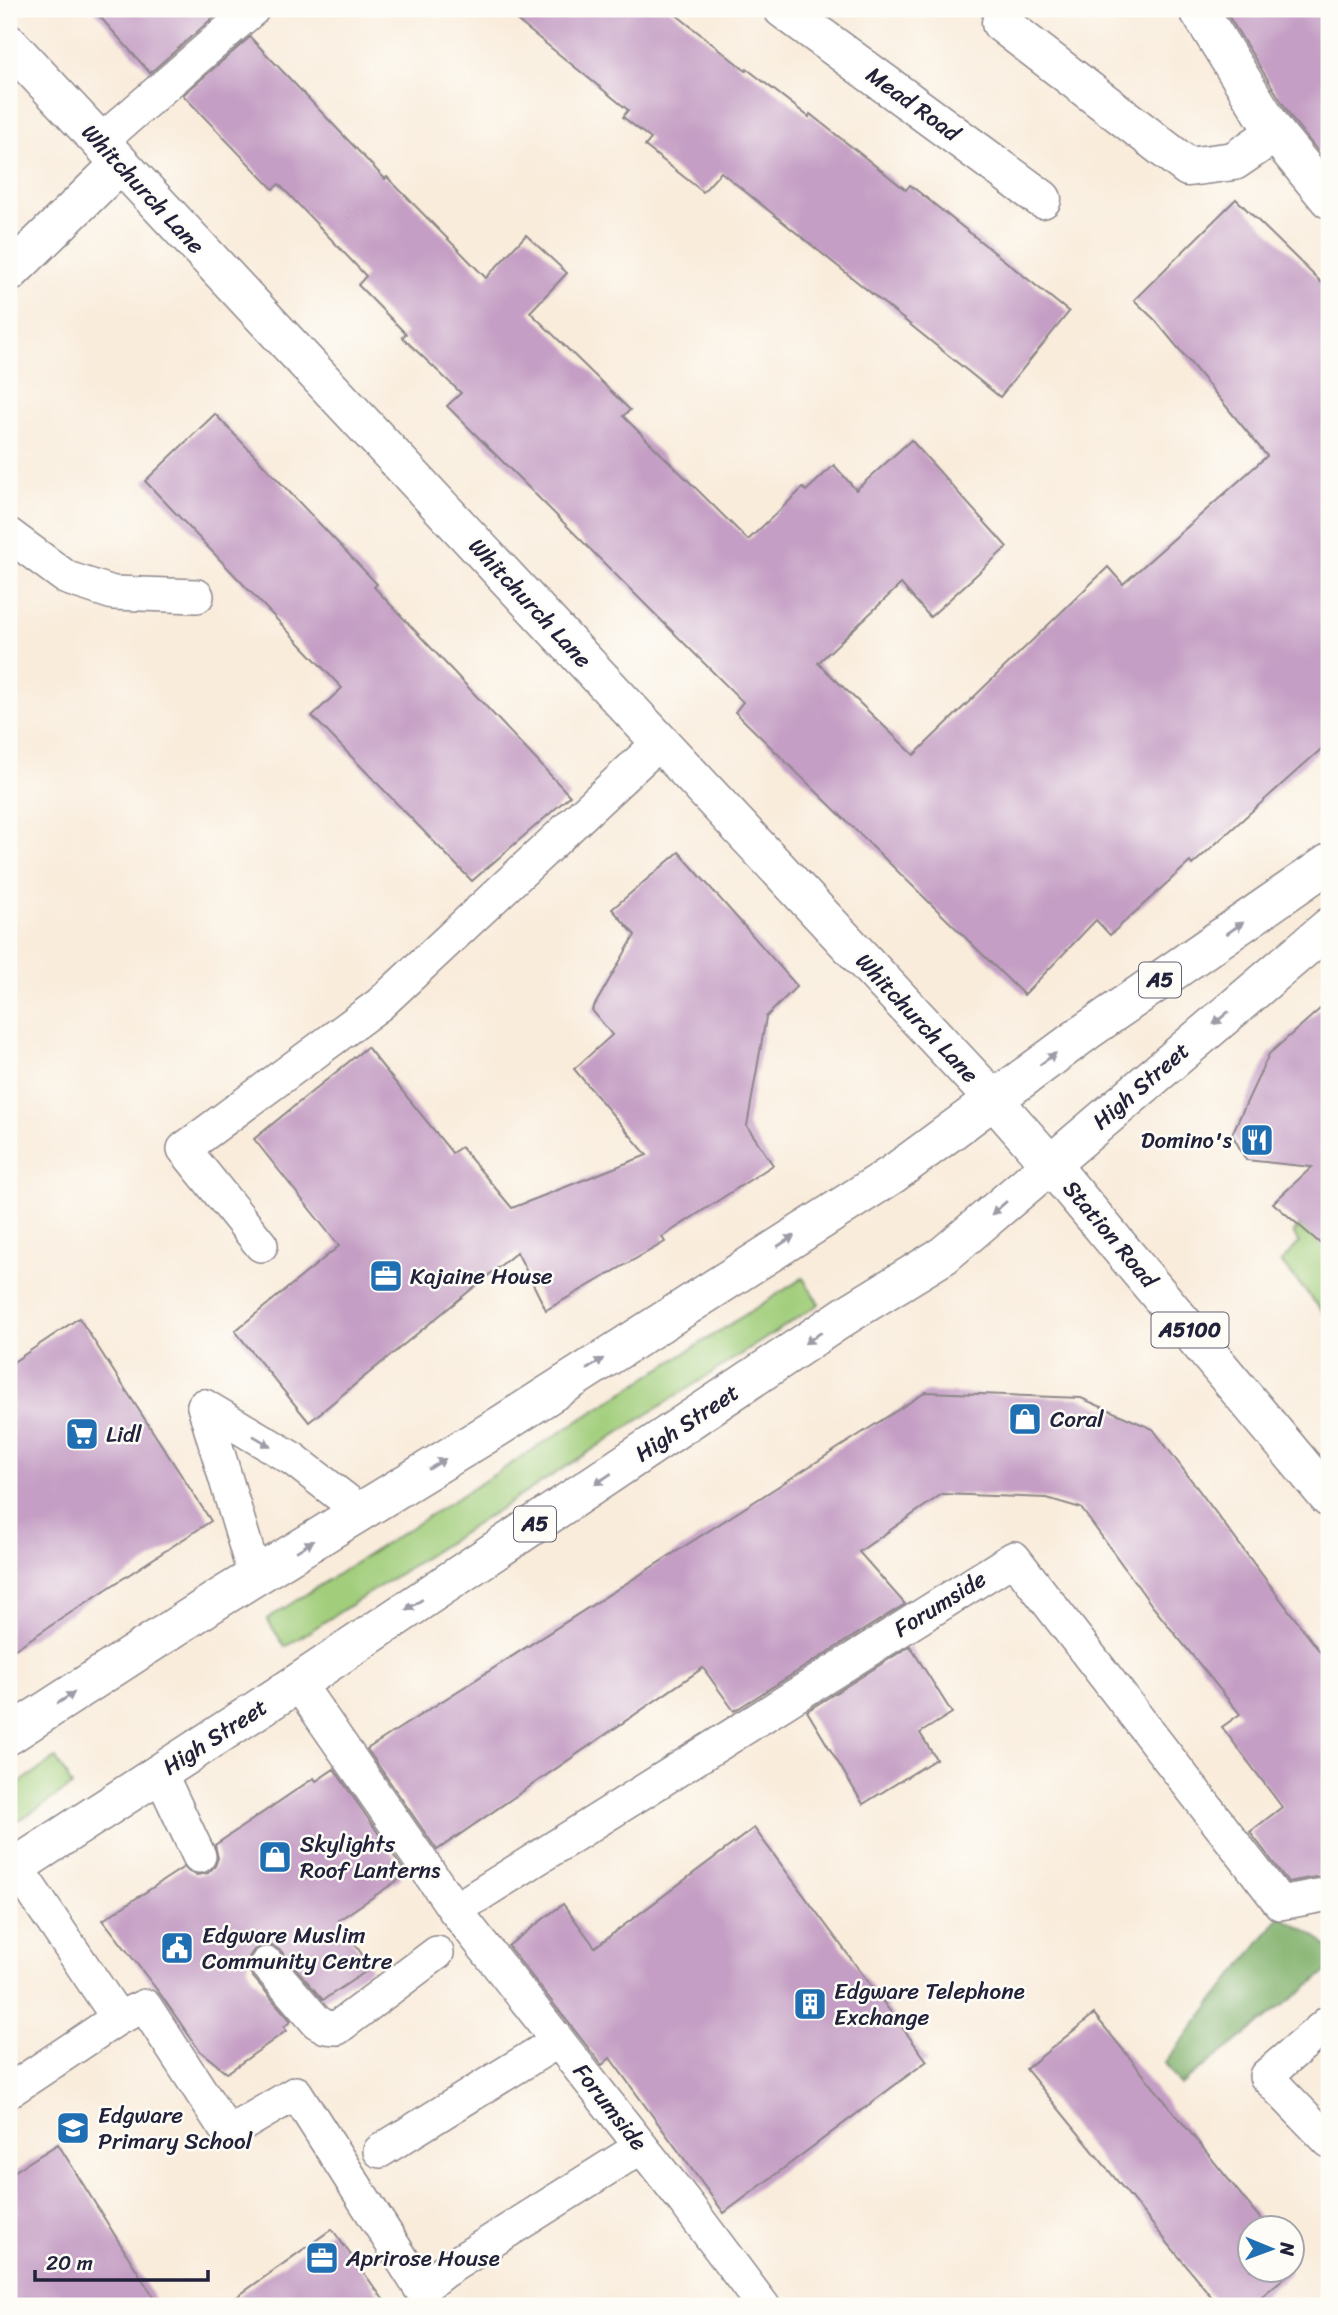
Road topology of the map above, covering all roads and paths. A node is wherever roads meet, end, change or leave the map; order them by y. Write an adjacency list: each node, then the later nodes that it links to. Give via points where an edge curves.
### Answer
1 (253, 9): 7 (lane)
2 (783, 9): 8 (main road, Mead Road)
3 (1198, 9): 6 (main road)
4 (1001, 23): 6 (main road, via 1188,167 1234,161)
5 (9, 44): 7 (main road, Whitchurch Lane)
6 (1275, 133): 9 (main road)
7 (110, 153): 10 (main road); 13 (main road, Whitchurch Lane)
8 (1042, 199)
9 (1329, 199)
10 (9, 273)
11 (9, 535): 12 (lane, via 67,578 113,593)
12 (197, 596)
13 (660, 742): 16 (main road, Whitchurch Lane); 18 (lane, via 380,1004 184,1149)
14 (1329, 863): 16 (main road, A5, one-way to 14)
15 (1329, 927): 17 (main road, High Street / A5, one-way to 17)
16 (993, 1099): 17 (main road, Whitchurch Lane); 20 (main road, A5, one-way to 16, via 892,1174)
17 (1050, 1164): 19 (main road, Station Road / A5100); 22 (main road, High Street / A5, one-way to 22, via 944,1255 848,1314)
18 (261, 1245)
19 (1329, 1498)
20 (360, 1511): 21 (main road, A5, one-way to 20); 21 (lane, one-way to 20, via 204,1406 293,1459)
21 (255, 1577): 23 (main road, A5, one-way to 21)
22 (298, 1683): 24 (main road, High Street / A5); 28 (lane, Forumside)
23 (9, 1735)
24 (160, 1773): 25 (lane); 26 (main road, High Street / A5)
25 (199, 1857)
26 (12, 1869): 31 (lane)
27 (1329, 1894): 28 (lane, Forumside, via 1280,1903 1013,1558)
28 (455, 1910): 33 (lane, Forumside)
29 (437, 1953): 30 (lane, via 337,2028 317,2022)
30 (267, 1964)
31 (118, 2018): 34 (lane); 38 (lane, via 145,2006 228,2133 296,2092)
32 (1329, 2022): 35 (lane, via 1266,2076)
33 (558, 2041): 36 (lane, Forumside); 37 (lane)
34 (9, 2091)
35 (1329, 2141)
36 (641, 2147): 38 (lane, via 444,2271); 39 (lane, Forumside)
37 (380, 2151)
38 (428, 2297)
39 (763, 2306)

